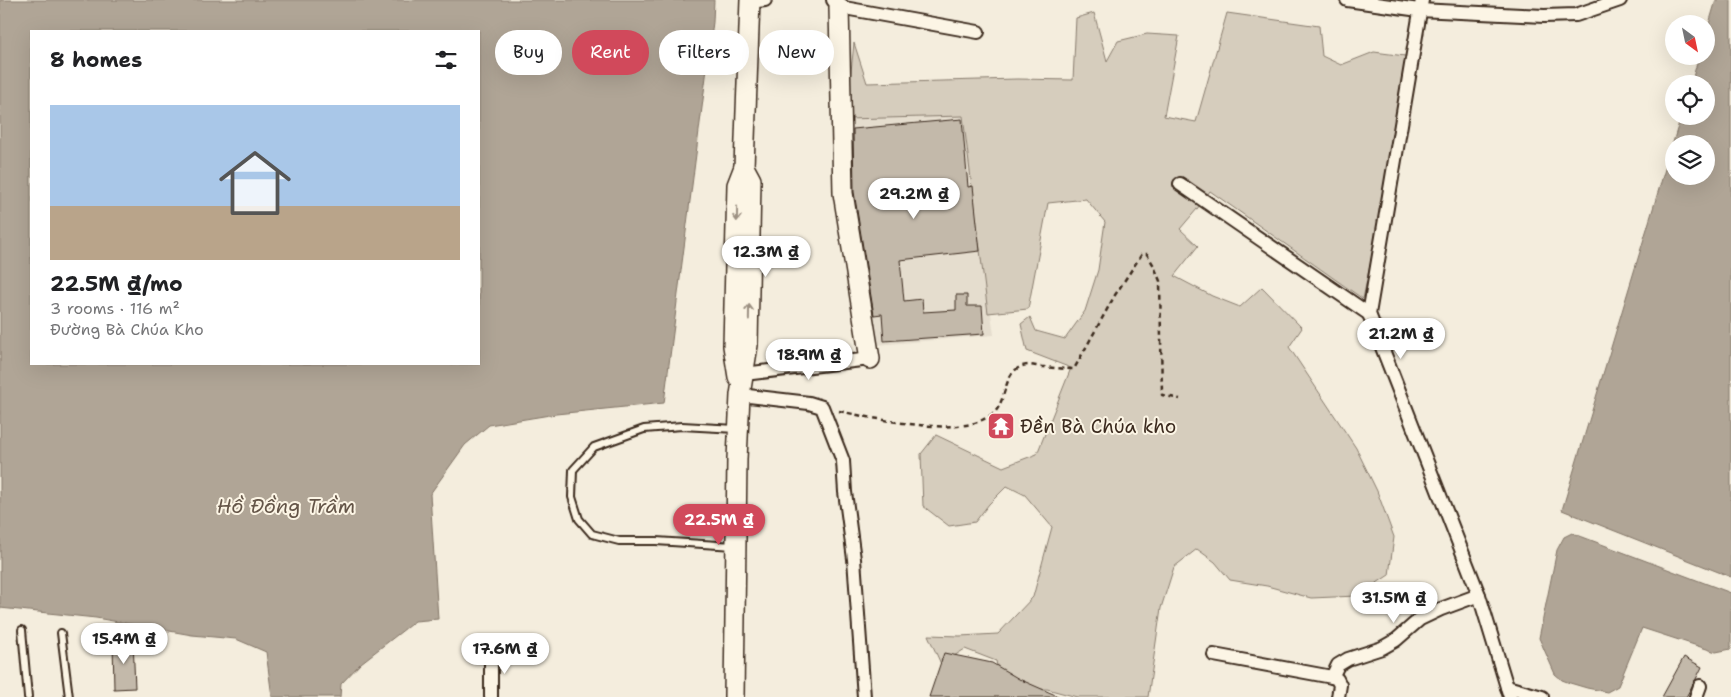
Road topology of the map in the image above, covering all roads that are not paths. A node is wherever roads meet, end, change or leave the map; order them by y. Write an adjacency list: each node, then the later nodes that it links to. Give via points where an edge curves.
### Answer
1 (1347, 0): 5 (street)
2 (1620, 0): 5 (street, via 1576,15 1544,16)
3 (755, 1): 7 (street)
4 (836, 3): 6 (street); 10 (street, via 843,193)
5 (1421, 5): 9 (street)
6 (978, 32)
7 (744, 167): 11 (street, one-way to 7, via 748,345 751,180); 12 (street, one-way to 12, via 737,185 733,346)
8 (1180, 184): 9 (street)
9 (1369, 314): 15 (street)
10 (870, 359): 11 (street)
11 (744, 374): 12 (street)
12 (740, 395): 13 (street); 26 (street, via 822,407 843,461)
13 (738, 429): 14 (street); 14 (lane, via 682,426 644,429 594,447 573,470 572,496 579,519 592,534 619,541)
14 (736, 546): 25 (street)
15 (1479, 595): 20 (street, via 1420,619 1382,648 1348,658 1338,665); 21 (street)
16 (22, 630): 22 (lane)
17 (61, 633): 23 (lane)
18 (491, 652): 24 (street)
19 (1214, 655): 20 (street)
20 (1332, 677): 27 (street, via 1340,685)
21 (1509, 692): 28 (street)
22 (28, 697)
23 (69, 697)
24 (491, 697)
25 (734, 697)
26 (864, 697)
27 (1338, 697)
28 (1542, 697)

